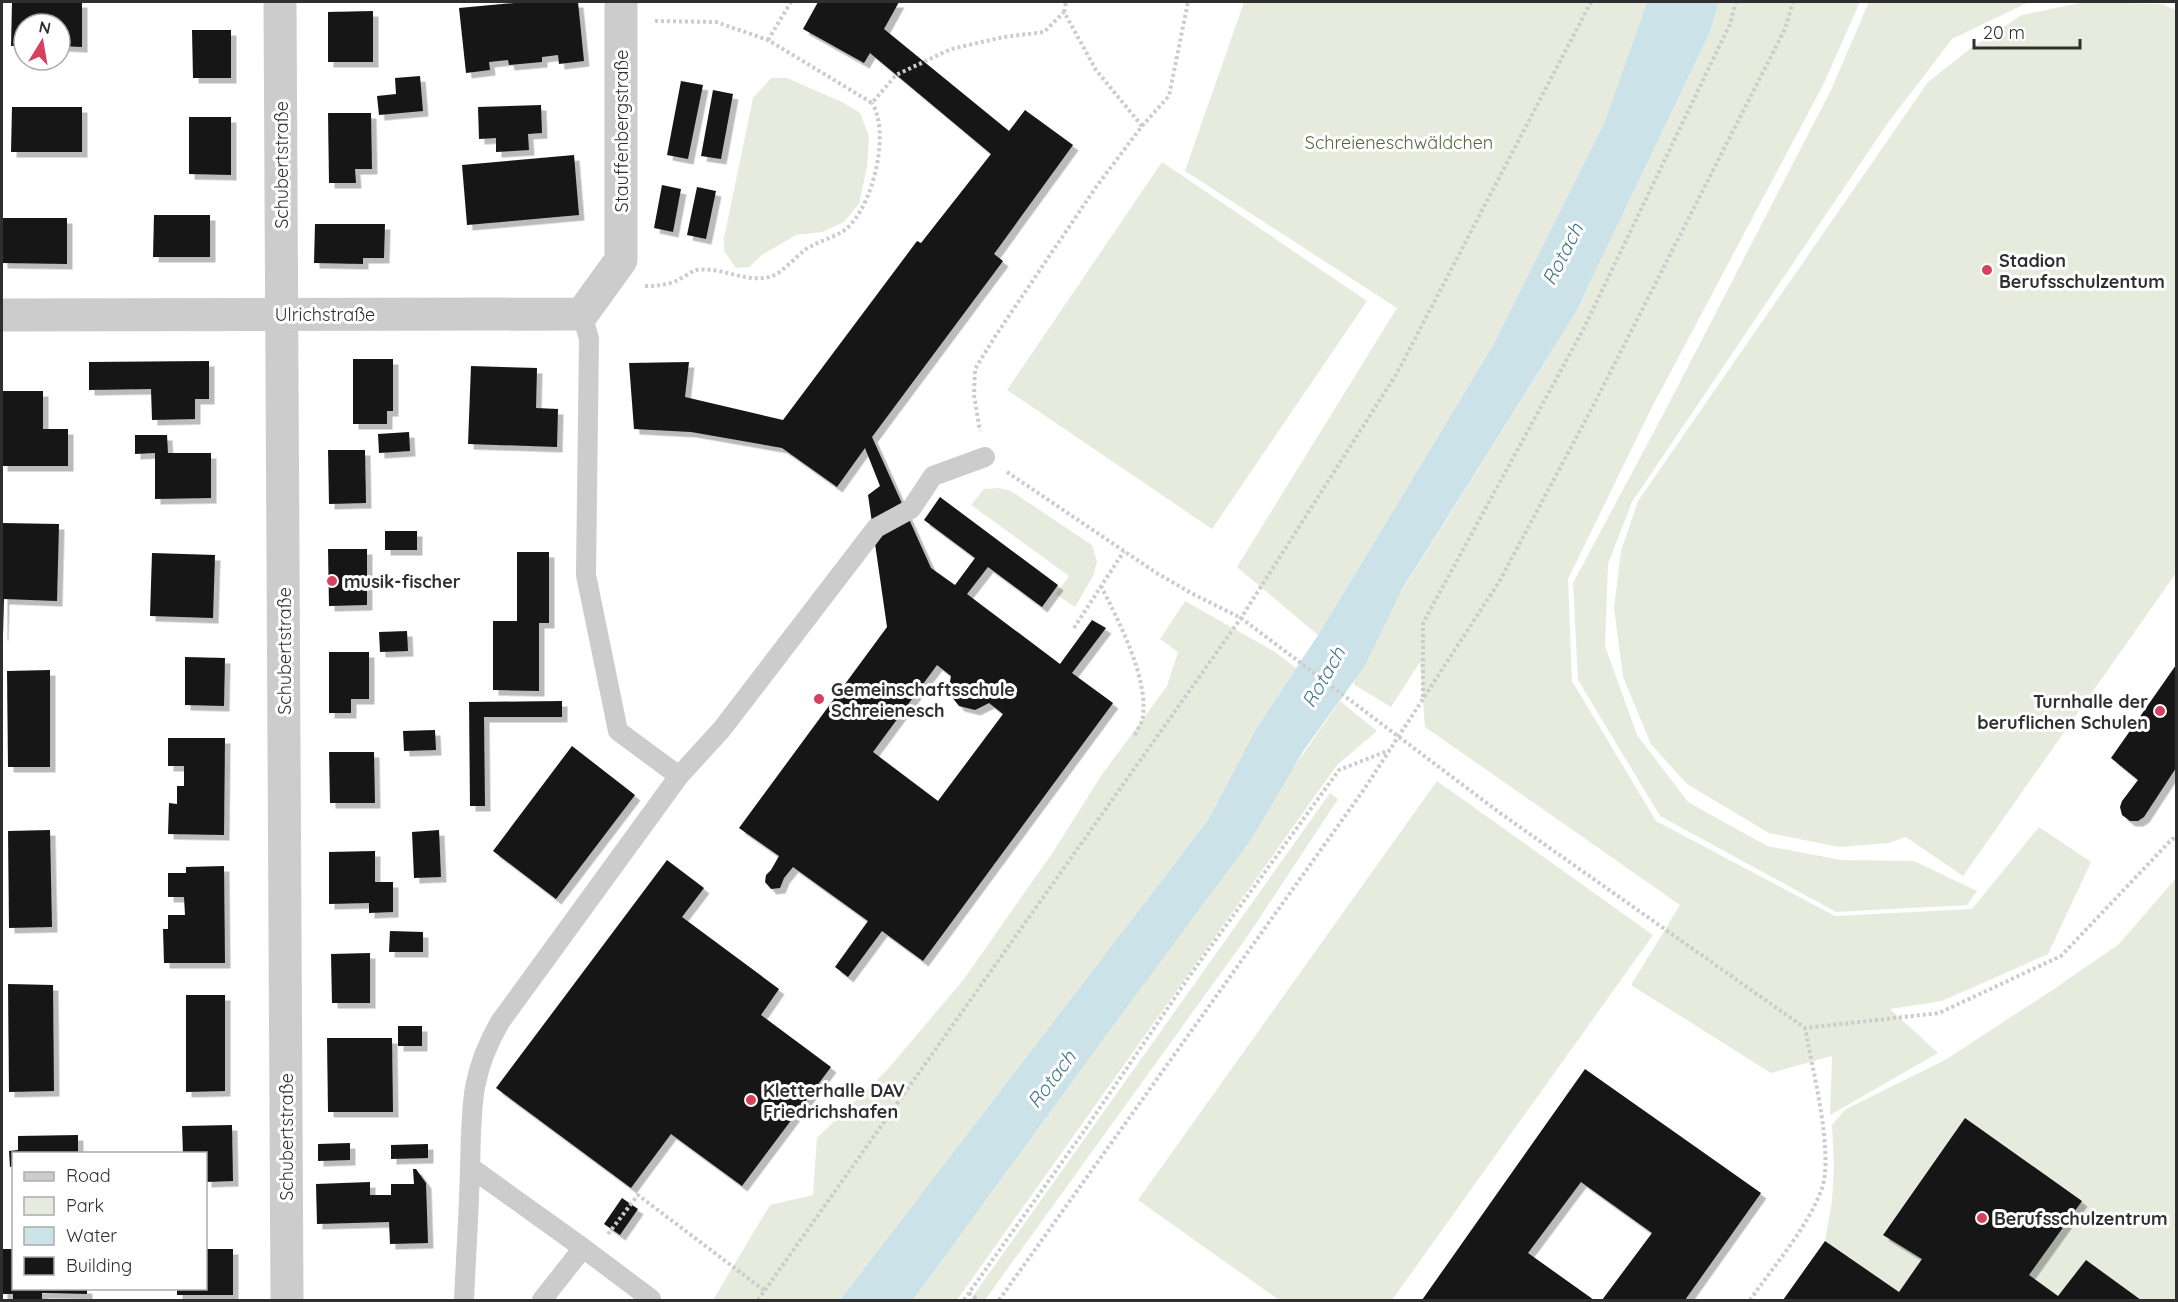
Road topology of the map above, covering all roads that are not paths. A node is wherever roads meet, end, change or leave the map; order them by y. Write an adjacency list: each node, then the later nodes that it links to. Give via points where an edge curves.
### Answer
1 (280, 2): 3 (street, Schubertstraße)
2 (622, 11): 4 (street, Stauffenbergstraße, via 621,260)
3 (282, 314): 4 (street, Ulrichstraße); 5 (street, Ulrichstraße); 10 (street, Schubertstraße)
4 (582, 314): 7 (lane, via 589,339 586,575 618,731)
5 (2, 315)
6 (985, 457): 7 (lane, via 933,477 911,509 876,528 722,729)
7 (679, 776): 8 (lane, via 486,1045 471,1113)
8 (470, 1167): 9 (lane); 11 (lane)
9 (583, 1248): 12 (lane); 13 (lane)
10 (287, 1300)
11 (464, 1300)
12 (542, 1300)
13 (650, 1300)

